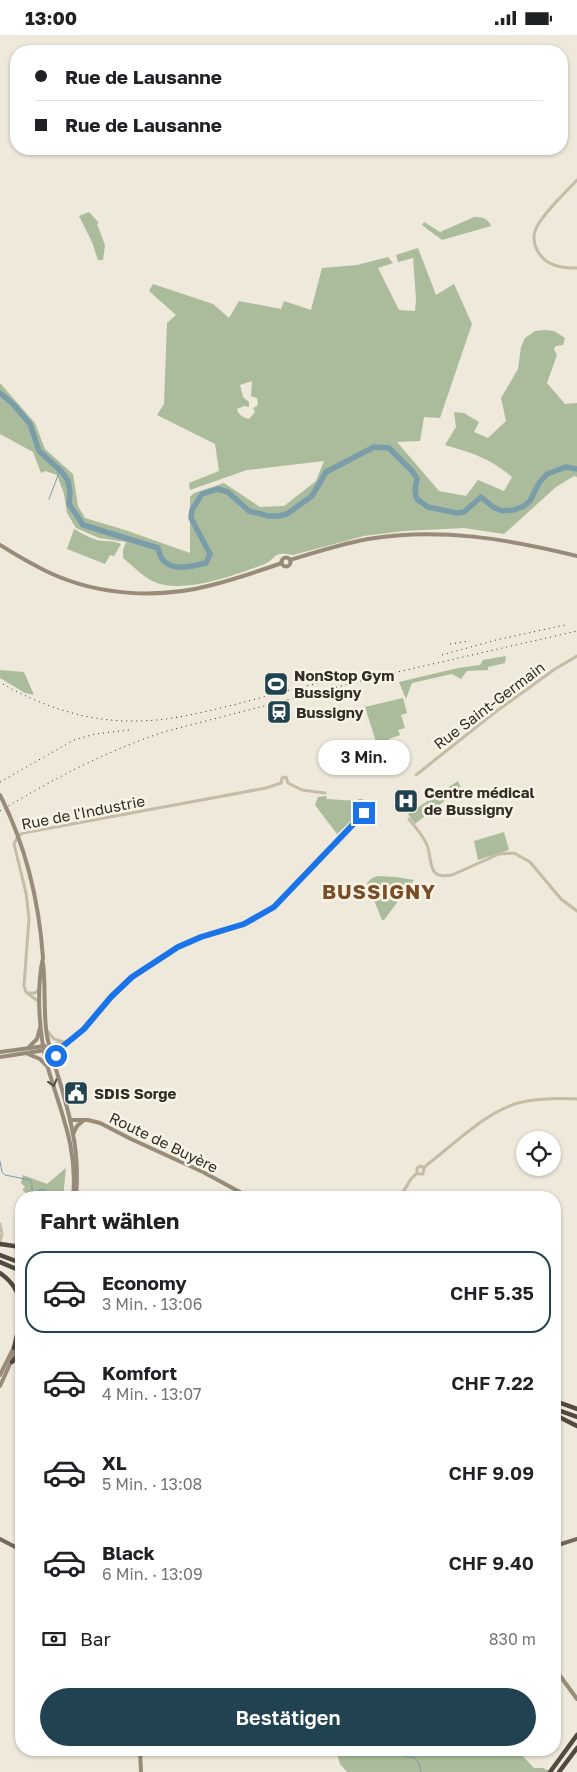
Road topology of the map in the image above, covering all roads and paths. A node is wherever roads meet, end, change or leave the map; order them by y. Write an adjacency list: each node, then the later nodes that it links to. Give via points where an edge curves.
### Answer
1 (577, 179): 2 (street, via 535,231 537,251 545,260 554,265)
2 (577, 268)
3 (0, 545): 4 (main road, via 50,573 84,585 124,593 167,593 211,585 282,563 288,565 290,560 354,542 392,536 428,534 493,538)
4 (577, 556)
5 (577, 656): 6 (street, Rue Saint-Germain, via 494,713)
6 (416, 775)
7 (281, 783): 8 (street); 8 (street, via 284,777); 16 (street, Rue de l'Industrie, via 18,836 14,844 29,918 24,986)
8 (288, 783): 9 (street, via 308,792)
9 (325, 793)
10 (0, 795): 14 (main road, bridge, via 16,829 30,875 38,907)
11 (364, 813): 19 (street, via 274,907 244,924 190,941 155,961 120,988 84,1029)
12 (409, 819): 13 (street, via 427,845 432,869 440,875 452,875 499,855 514,853 530,861 561,899)
13 (577, 911)
14 (43, 958): 15 (main road); 18 (main road)
15 (39, 990): 16 (street); 17 (main road)
16 (28, 993): 17 (street)
17 (40, 1007): 20 (main road, via 38,1036); 22 (main road)
18 (46, 1029): 19 (street, via 54,1039); 21 (main road)
19 (65, 1043): 21 (street); 26 (street, via 56,1056)
20 (27, 1048): 22 (main road); 23 (main road)
21 (50, 1048): 22 (main road); 26 (main road)
22 (44, 1049): 24 (main road); 27 (main road)
23 (0, 1052)
24 (26, 1053): 25 (main road); 27 (main road, via 40,1059)
25 (0, 1057)
26 (54, 1066): 29 (main road)
27 (48, 1068): 31 (main road, one-way to 31)
28 (577, 1099): 36 (street, via 544,1098 500,1109 424,1168 423,1174 417,1173)
29 (70, 1120): 30 (main road, Route de Buyère); 31 (main road, Route de Buyère); 32 (main road)
30 (84, 1120): 32 (main road); 35 (main road, Route de Buyère, via 100,1123)
31 (65, 1121): 33 (main road, via 73,1157)
32 (73, 1133): 34 (main road, via 78,1176)
33 (73, 1191)
34 (74, 1191)
35 (238, 1191)
36 (404, 1191)
37 (0, 1224): 38 (street)
38 (0, 1242): 39 (highway)
39 (15, 1246)
40 (0, 1255): 41 (highway)
41 (15, 1261)
42 (0, 1262): 43 (highway)
43 (15, 1268)
44 (0, 1273): 45 (highway)
45 (15, 1289)
46 (15, 1343): 47 (highway)
47 (14, 1348): 51 (main road)
48 (15, 1353): 50 (main road)
49 (15, 1359): 50 (highway)
50 (12, 1362): 52 (main road)
51 (0, 1375)
52 (0, 1386)
53 (561, 1403): 54 (highway)
54 (577, 1409)
55 (561, 1411): 56 (highway)
56 (577, 1417)
57 (561, 1418): 58 (highway)
58 (577, 1426)
59 (0, 1539): 62 (main road)
60 (577, 1539): 61 (main road)
61 (561, 1545)
62 (15, 1547)
63 (561, 1677): 64 (main road)
64 (577, 1699)
65 (577, 1735): 69 (highway)
66 (576, 1748): 70 (highway)
67 (140, 1756): 68 (main road)
68 (141, 1772)
69 (550, 1772)
70 (559, 1772)

